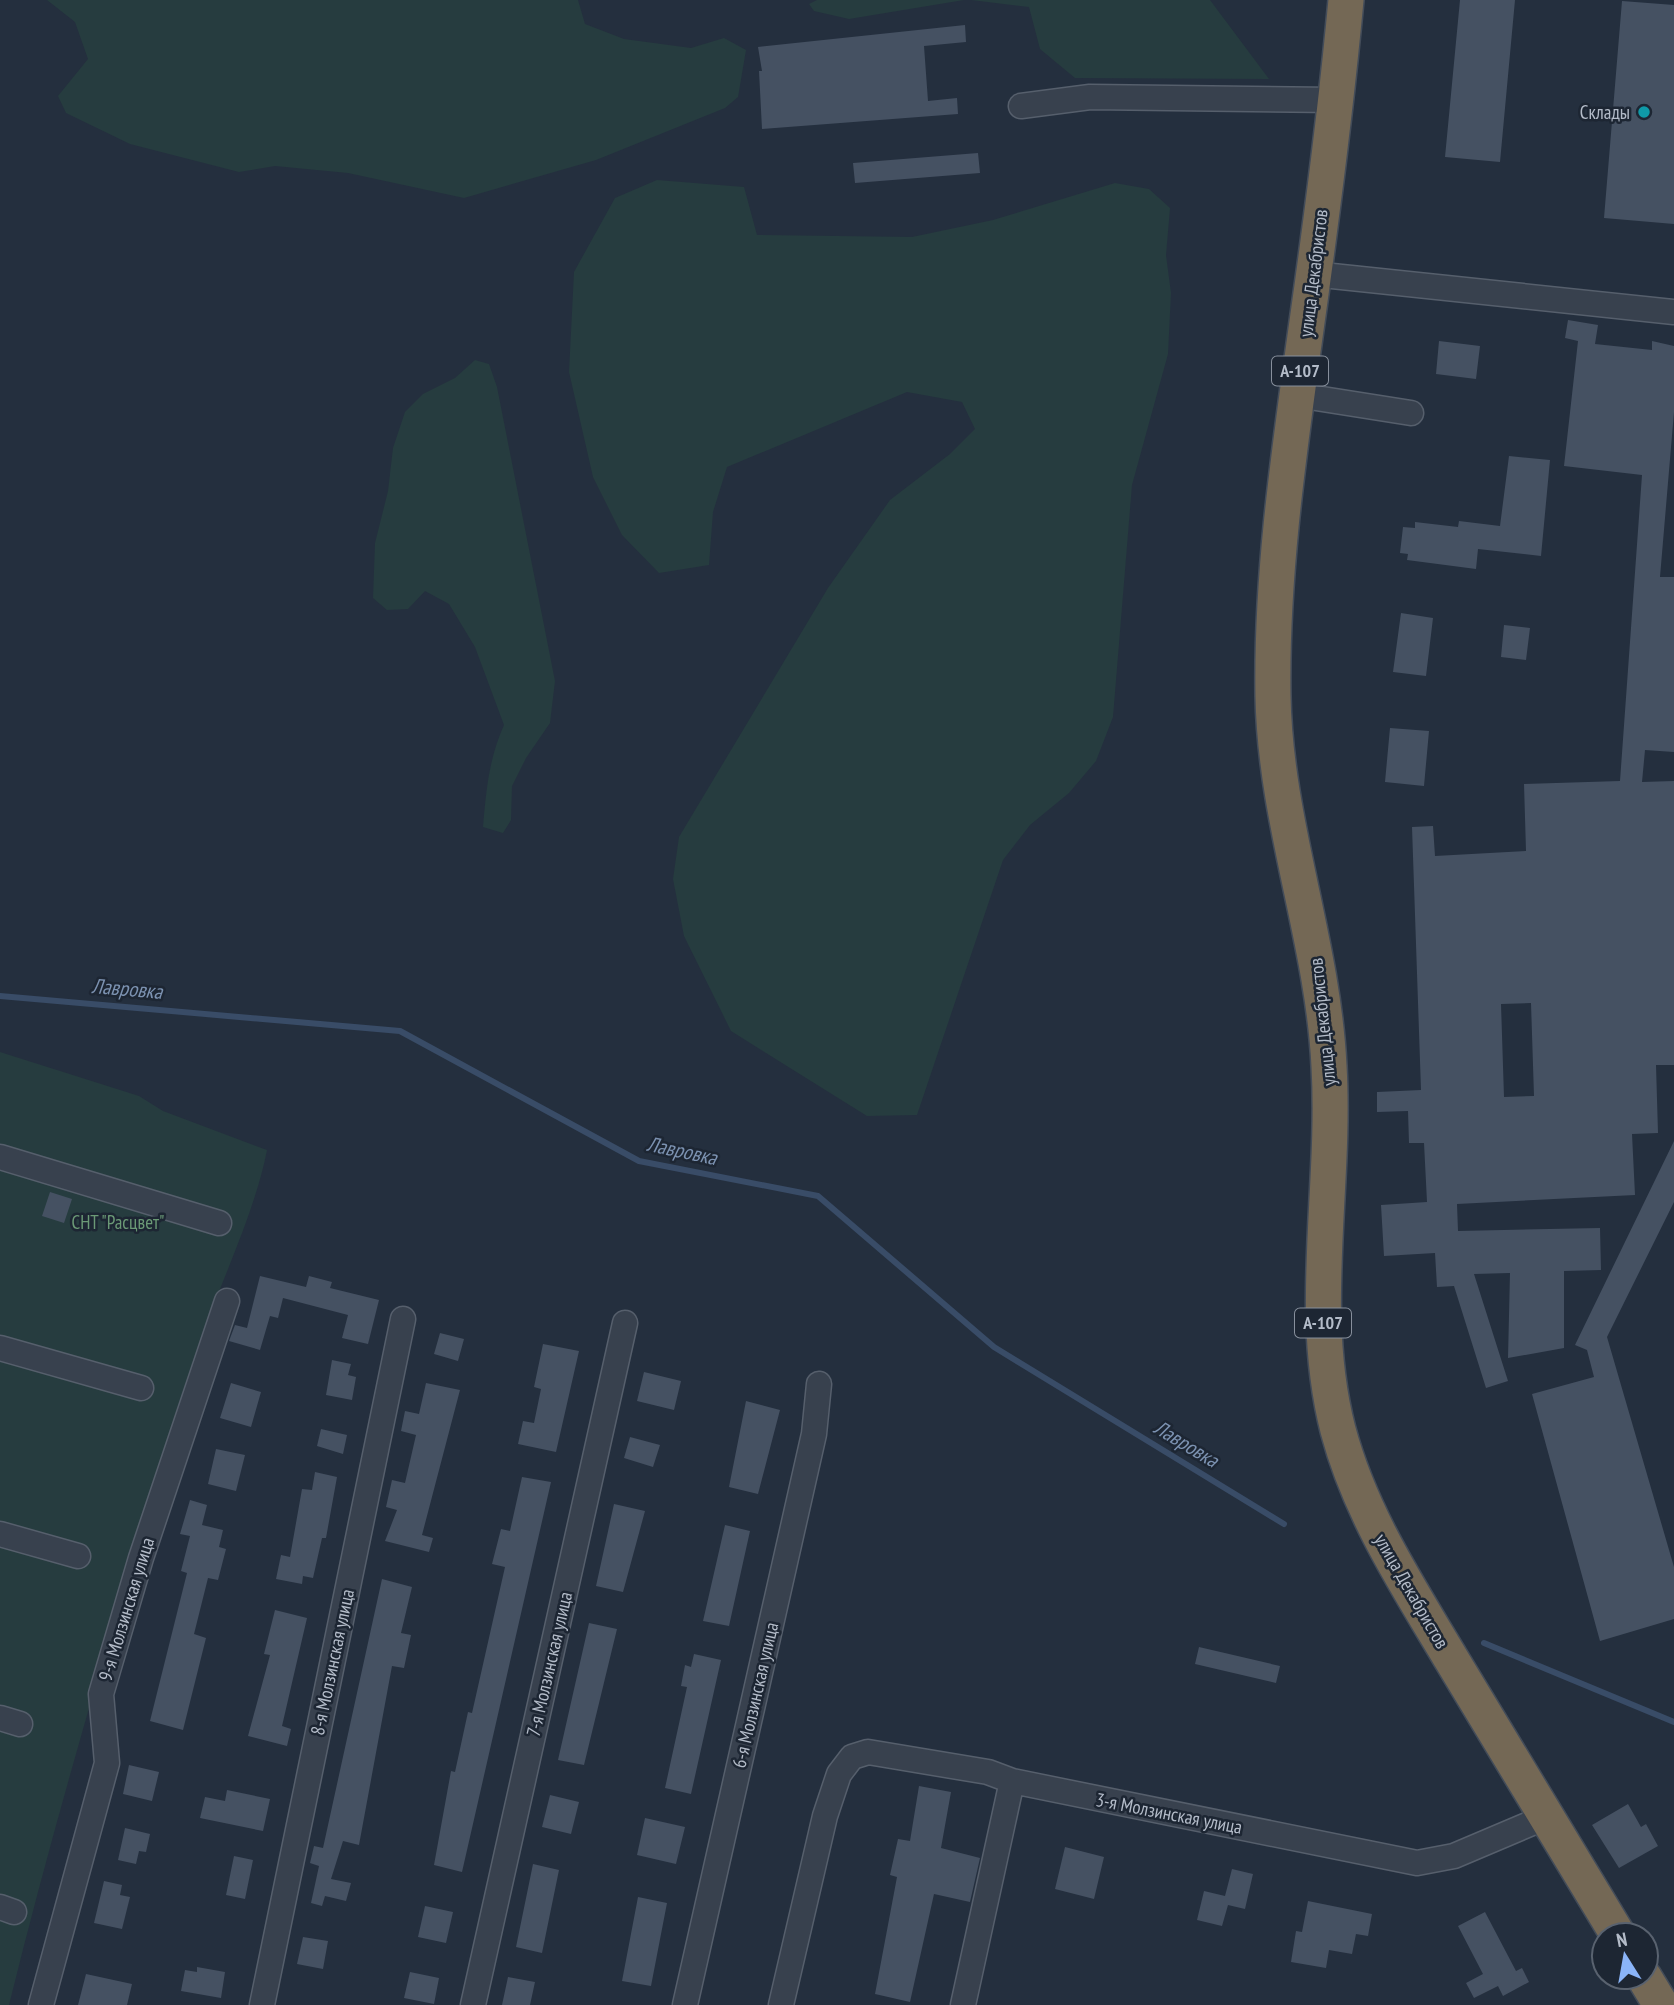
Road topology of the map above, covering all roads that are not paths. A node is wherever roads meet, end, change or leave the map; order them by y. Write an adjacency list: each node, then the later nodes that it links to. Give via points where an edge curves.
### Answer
1 (1346, 0): 2 (highway, улица Декабристов / А-107)
2 (1335, 100): 3 (street, via 1090,97); 4 (highway, улица Декабристов / А-107)
3 (1021, 107)
4 (1313, 274): 5 (street); 6 (highway, улица Декабристов / А-107)
5 (1674, 312)
6 (1297, 395): 7 (street); 19 (highway, улица Декабристов / А-107, via 1284,482 1273,694 1275,750 1322,991 1329,1065 1331,1133 1322,1312 1326,1366 1338,1430 1373,1522)
7 (1411, 413)
8 (0, 1157): 9 (street)
9 (219, 1223)
10 (227, 1301): 21 (street, 9-я Молзинская улица, via 101,1693 107,1763)
11 (403, 1319): 22 (street, 8-я Молзинская улица)
12 (625, 1323): 23 (street, 7-я Молзинская улица)
13 (0, 1348): 15 (street)
14 (819, 1384): 24 (street, 6-я Молзинская улица, via 814,1434)
15 (141, 1388)
16 (0, 1534): 17 (street)
17 (78, 1556)
18 (1012, 1781): 19 (street, 3-я Молзинская улица, via 1418,1863 1454,1856); 25 (street, via 988,1772 868,1752 852,1757 839,1774 825,1816); 26 (street)
19 (1546, 1817): 20 (highway, улица Декабристов / А-107)
20 (1609, 1921)
21 (41, 2005)
22 (262, 2005)
23 (473, 2005)
24 (685, 2005)
25 (781, 2005)
26 (963, 2005)

